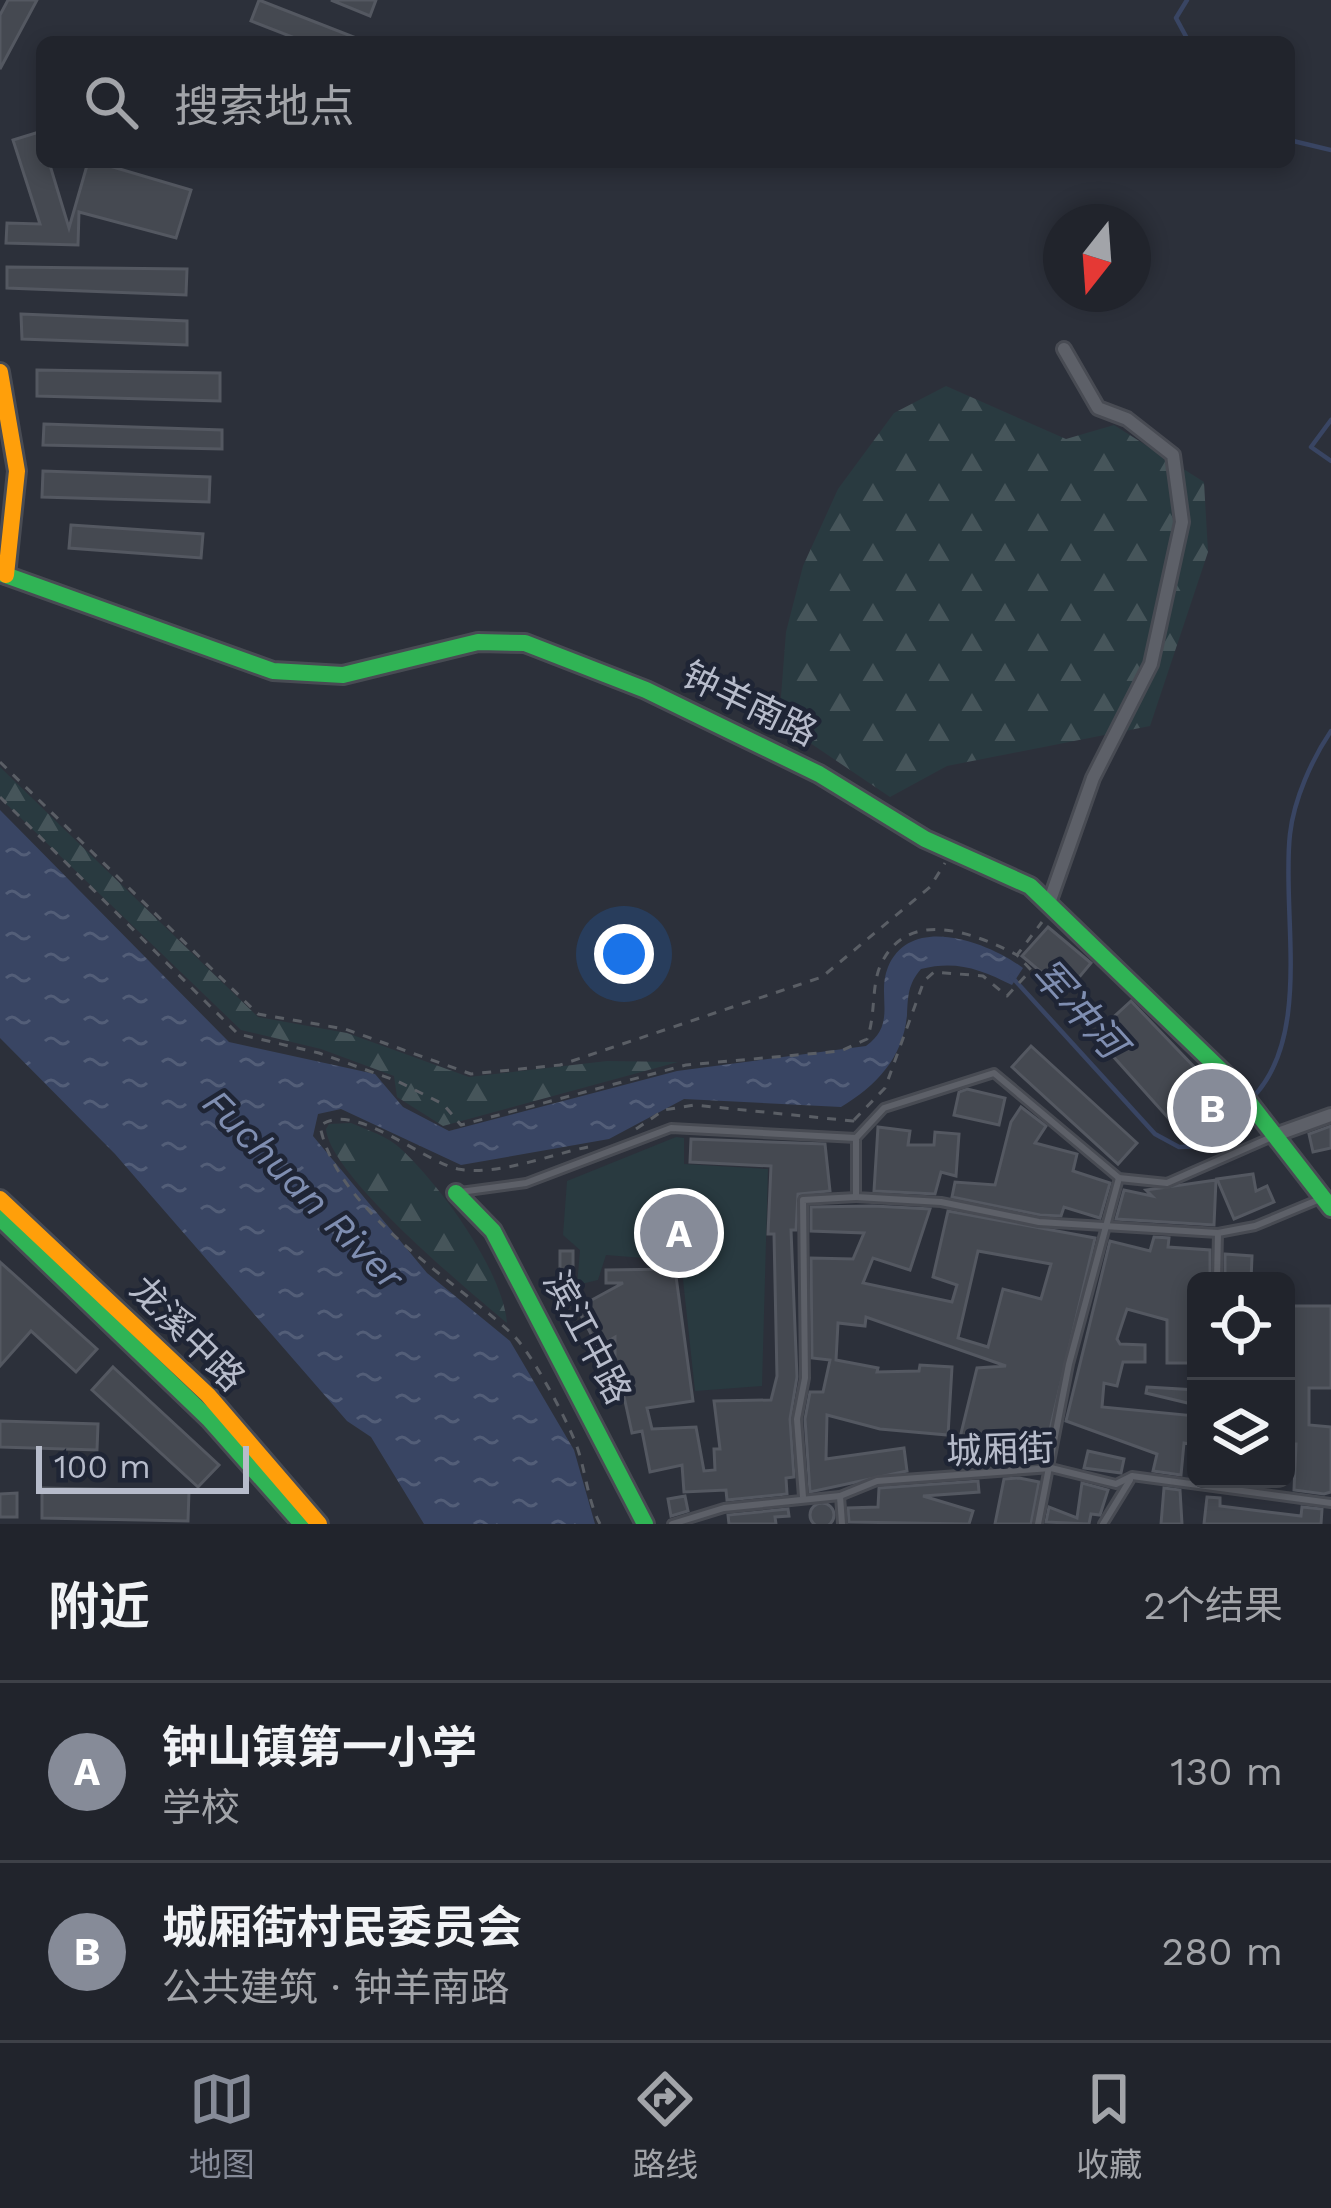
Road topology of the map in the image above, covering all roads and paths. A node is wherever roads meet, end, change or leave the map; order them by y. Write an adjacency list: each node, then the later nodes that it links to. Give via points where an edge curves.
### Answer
1 (1064, 349): 7 (street, via 1098,408 1173,454 1182,522 1151,664 1093,778)
2 (0, 372): 3 (main road, via 17,471)
3 (3, 574): 6 (main road, 钟羊南路, via 273,671 343,675 478,642 525,643 685,708)
4 (0, 763): 6 (path, via 259,1014 345,1029 471,1074 560,1065 822,977 930,887)
5 (0, 797): 8 (path, via 238,1034 397,1081 443,1104 461,1125 686,1065 841,1051 867,1039 880,964 922,930 952,928)
6 (953, 851): 7 (main road, 钟羊南路, via 1030,886)
7 (1051, 905): 8 (path); 12 (main road, 钟羊南路)
8 (1017, 955): 10 (path, via 1031,970 1007,996 983,976 934,972 918,992 885,1088)
9 (1331, 1115): 12 (street)
10 (853, 1121): 11 (path, via 681,1105); 13 (path)
11 (626, 1134)
12 (1278, 1134): 16 (lane, via 1168,1184); 20 (main road, 钟羊南路)
13 (844, 1137): 14 (lane); 17 (lane, via 671,1128 526,1183)
14 (856, 1138): 16 (lane, via 884,1108 994,1072); 18 (lane)
15 (592, 1146): 34 (path, via 458,1168 343,1119 320,1126 326,1156 359,1198 515,1336 575,1442)
16 (1119, 1178): 22 (lane)
17 (456, 1193): 35 (main road, 滨江中路, via 493,1231)
18 (856, 1197): 22 (lane); 30 (lane, via 803,1200 805,1378 797,1419)
19 (0, 1199): 33 (main road, 龙溪中路, via 219,1409)
20 (1327, 1203): 23 (lane)
21 (0, 1218): 32 (main road, 龙溪中路, via 209,1419)
22 (1106, 1223): 23 (lane); 25 (lane)
23 (1218, 1233): 24 (lane)
24 (1217, 1272)
25 (1051, 1468): 26 (lane, 城厢街, via 1116,1484); 29 (lane, 城厢街, via 877,1481); 38 (lane)
26 (1132, 1477): 27 (lane, 城厢街); 39 (lane)
27 (1187, 1485)
28 (1212, 1488): 31 (lane, 城厢街)
29 (840, 1496): 30 (lane, 城厢街); 37 (lane)
30 (803, 1497): 36 (lane, 城厢街)
31 (1331, 1503)
32 (302, 1524)
33 (319, 1524)
34 (600, 1524)
35 (645, 1524)
36 (672, 1524)
37 (842, 1524)
38 (1038, 1524)
39 (1103, 1524)

